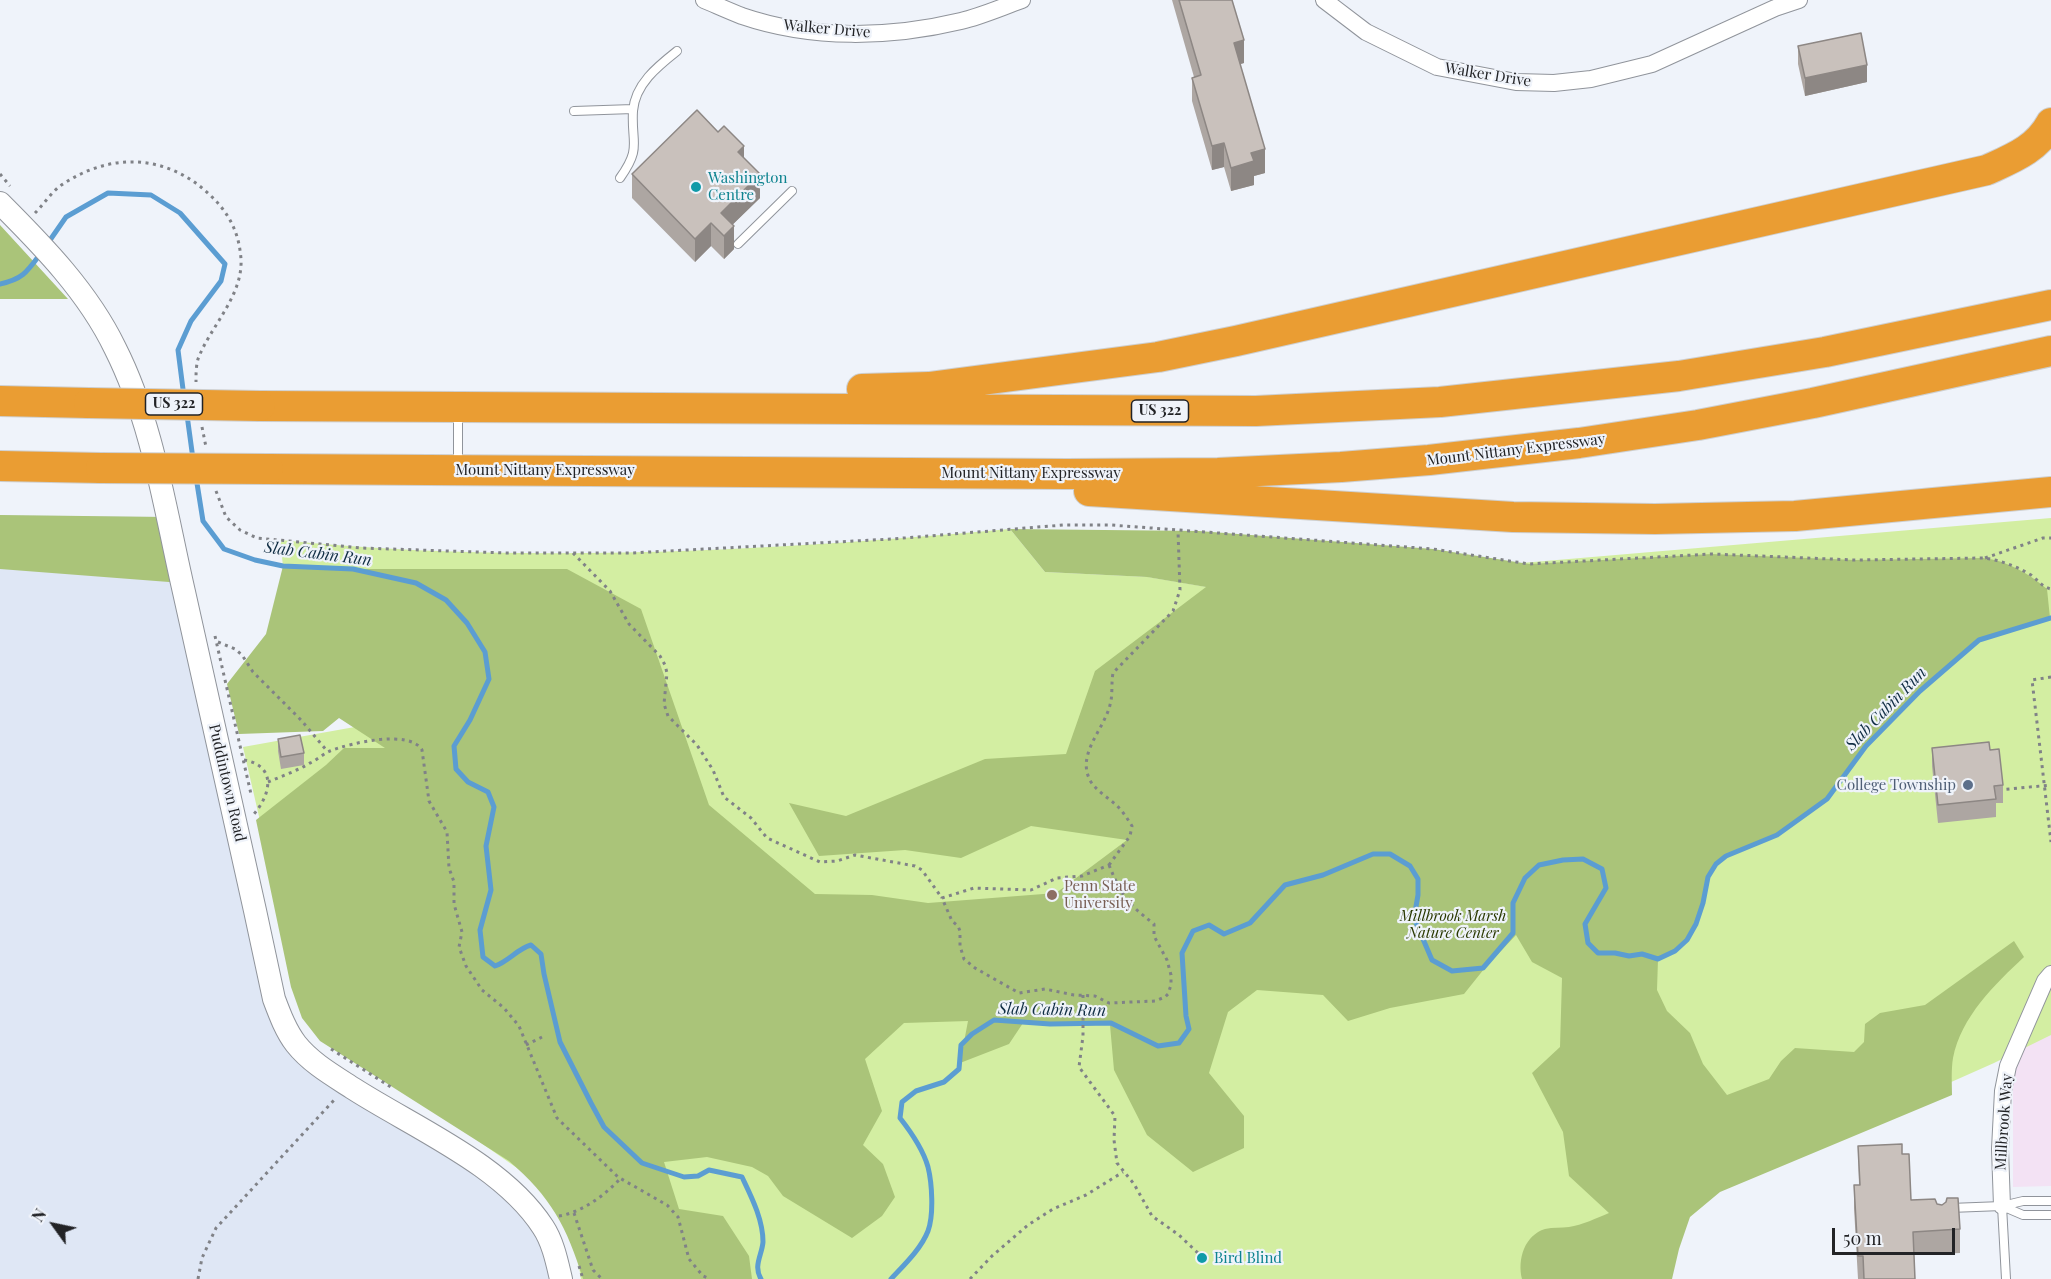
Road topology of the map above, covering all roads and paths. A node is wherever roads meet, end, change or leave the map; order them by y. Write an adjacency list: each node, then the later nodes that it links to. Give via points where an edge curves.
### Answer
1 (704, 0): 2 (street, Walker Drive, via 782,26 860,34 913,31 963,21)
2 (1022, 0)
3 (1324, 0): 4 (street, Walker Drive, via 1386,44 1437,67 1516,82 1554,83 1591,79 1652,64)
4 (1799, 0)
5 (677, 51): 6 (lane, via 640,87)
6 (633, 109): 7 (lane); 11 (lane, via 636,145)
7 (574, 111)
8 (2051, 123): 10 (highway, via 2036,144)
9 (2051, 156): 10 (highway)
10 (1987, 170): 18 (highway, via 1158,357 929,387 705,393 460,393)
11 (620, 178)
12 (792, 191): 14 (lane)
13 (0, 203): 31 (street, Puddintown Road, via 90,304 130,380 153,453)
14 (738, 244)
15 (2051, 305): 19 (highway, US 322, via 1824,352 1679,376 1440,402 1256,411)
16 (2051, 351): 22 (highway, Mount Nittany Expressway, via 1813,404 1698,425 1429,460 1218,472)
17 (0, 401): 18 (highway, US 322, bridge)
18 (328, 405): 19 (highway, US 322)
19 (458, 406): 21 (lane)
20 (0, 466): 21 (highway, Mount Nittany Expressway, bridge)
21 (458, 469): 22 (highway, Mount Nittany Expressway)
22 (649, 471): 23 (highway, via 792,484 1062,489 1513,517 1795,516)
23 (2051, 492)
24 (1178, 531): 38 (path, via 1180,590 1173,611 1113,673 1112,702 1087,751 1092,783 1132,826 1130,836)
25 (2051, 538): 27 (path, via 2043,537 1983,558 2030,575)
26 (573, 553): 39 (path, via 610,591 629,624 660,656 667,673 664,704 668,716 698,745 721,792 767,838 820,862 855,855 915,866)
27 (2051, 590)
28 (217, 642): 30 (path, via 239,652)
29 (2051, 677): 34 (path, via 2032,680)
30 (328, 752): 32 (path); 43 (path, via 398,738 419,745 429,801 447,832 454,904 462,932 460,952 478,985 514,1020)
31 (223, 764): 32 (path, via 252,762 261,767); 36 (street, Puddintown Road)
32 (268, 782): 36 (path, via 265,800 255,813)
33 (2051, 785): 34 (path)
34 (2045, 786): 35 (path); 37 (path)
35 (1994, 790)
36 (236, 821): 55 (street, Puddintown Road, via 274,999 297,1045 332,1074 461,1154 514,1192 545,1229)
37 (2051, 842)
38 (1109, 865): 39 (path, via 1082,876 1057,878 1031,890 974,888); 41 (path, via 1130,905 1154,924 1154,936 1172,980 1168,994 1155,1001 1109,1004)
39 (942, 898): 41 (path, via 958,926 964,959 975,968 1019,993 1045,989)
40 (2051, 974): 48 (street, Millbrook Way, via 2008,1066 2000,1149)
41 (1083, 995): 45 (path, via 1079,1066 1115,1116 1117,1163)
42 (543, 1037): 43 (path)
43 (526, 1045): 46 (path, via 557,1118)
44 (339, 1094): 54 (path, via 216,1228 202,1258)
45 (1123, 1172): 53 (path, via 1152,1216); 58 (path, via 1028,1225)
46 (620, 1179): 49 (path, via 609,1191); 57 (path, via 663,1201 678,1217 689,1259)
47 (2051, 1201): 48 (lane)
48 (2002, 1206): 50 (lane, via 1941,1209); 51 (lane, via 2023,1215); 59 (lane, Millbrook Way)
49 (574, 1213): 52 (path); 56 (path, via 593,1270)
50 (1941, 1215)
51 (2051, 1215)
52 (558, 1216)
53 (1202, 1257)
54 (198, 1279)
55 (561, 1279)
56 (602, 1279)
57 (710, 1279)
58 (970, 1279)
59 (2006, 1279)

